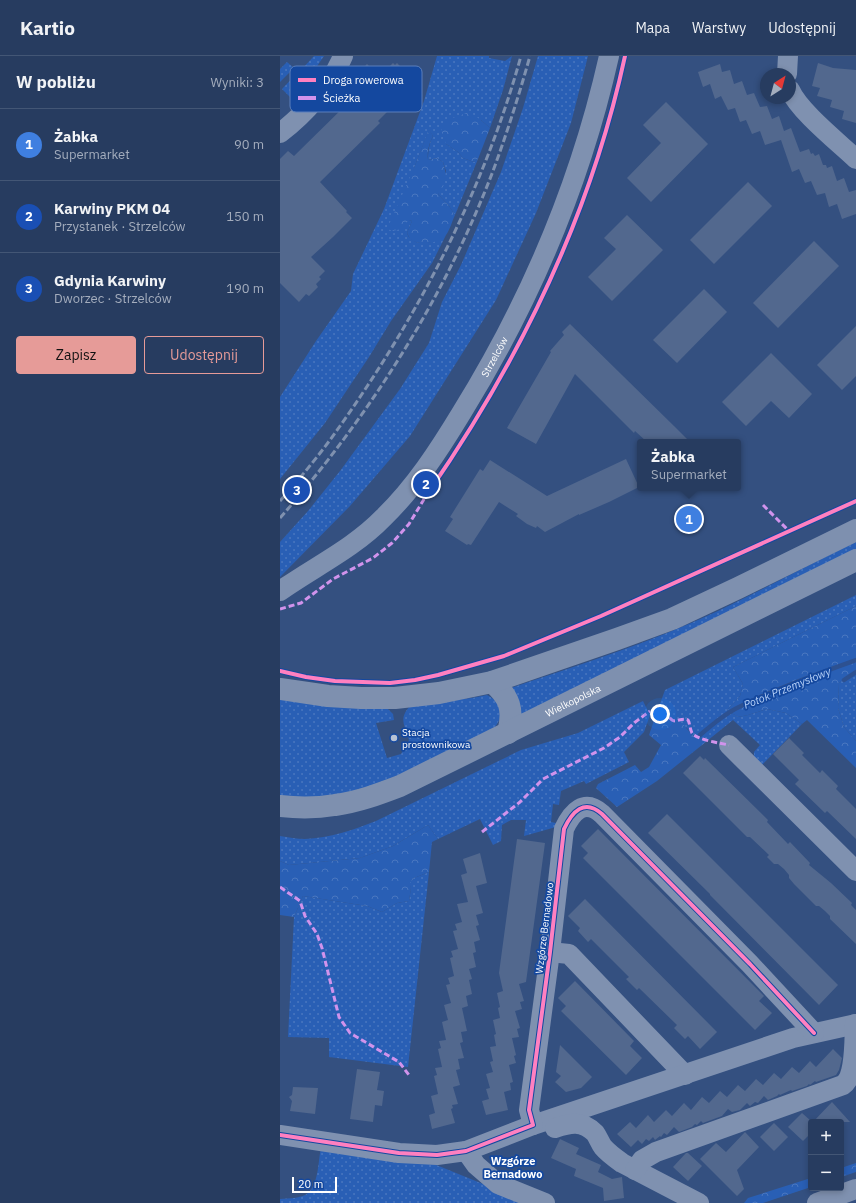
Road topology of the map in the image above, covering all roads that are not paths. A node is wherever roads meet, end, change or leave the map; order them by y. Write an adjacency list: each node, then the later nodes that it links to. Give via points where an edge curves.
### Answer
1 (343, 56): 4 (street)
2 (609, 56): 12 (street, Strzelców, via 597,107 568,197 535,275 472,396 425,469 399,502 370,531)
3 (788, 56): 5 (street)
4 (338, 66)
5 (787, 68)
6 (796, 100): 9 (street)
7 (303, 112): 8 (street)
8 (280, 133)
9 (856, 158)
10 (856, 530): 13 (main road, via 672,619)
11 (856, 560): 15 (main road, Wielkopolska)
12 (280, 591)
13 (492, 682): 14 (main road, via 440,693 395,698 328,696); 15 (main road, via 507,699 511,710)
14 (280, 689)
15 (508, 733): 17 (main road, Wielkopolska, via 400,786 364,799 335,805 298,808)
16 (729, 745): 18 (street)
17 (280, 806)
18 (856, 871)
19 (550, 952): 21 (street, Wzgórze Bernadowo, via 564,829 570,817 579,809 590,806 602,814 750,964); 22 (street, Wzgórze Bernadowo, via 569,954); 23 (street, Wzgórze Bernadowo, via 529,1110)
20 (855, 1024): 21 (street); 26 (street, via 852,1072 849,1080 843,1085 656,1152 642,1160)
21 (814, 1033): 22 (street)
22 (685, 1075): 23 (street)
23 (532, 1125): 25 (street); 26 (street, via 540,1130 549,1130 568,1123 588,1127 614,1157)
24 (280, 1135): 25 (street, via 399,1153 437,1155)
25 (466, 1150): 28 (street, via 476,1165 498,1184)
26 (635, 1170): 29 (street)
27 (856, 1189): 30 (street)
28 (545, 1203)
29 (699, 1203)
30 (817, 1203)

